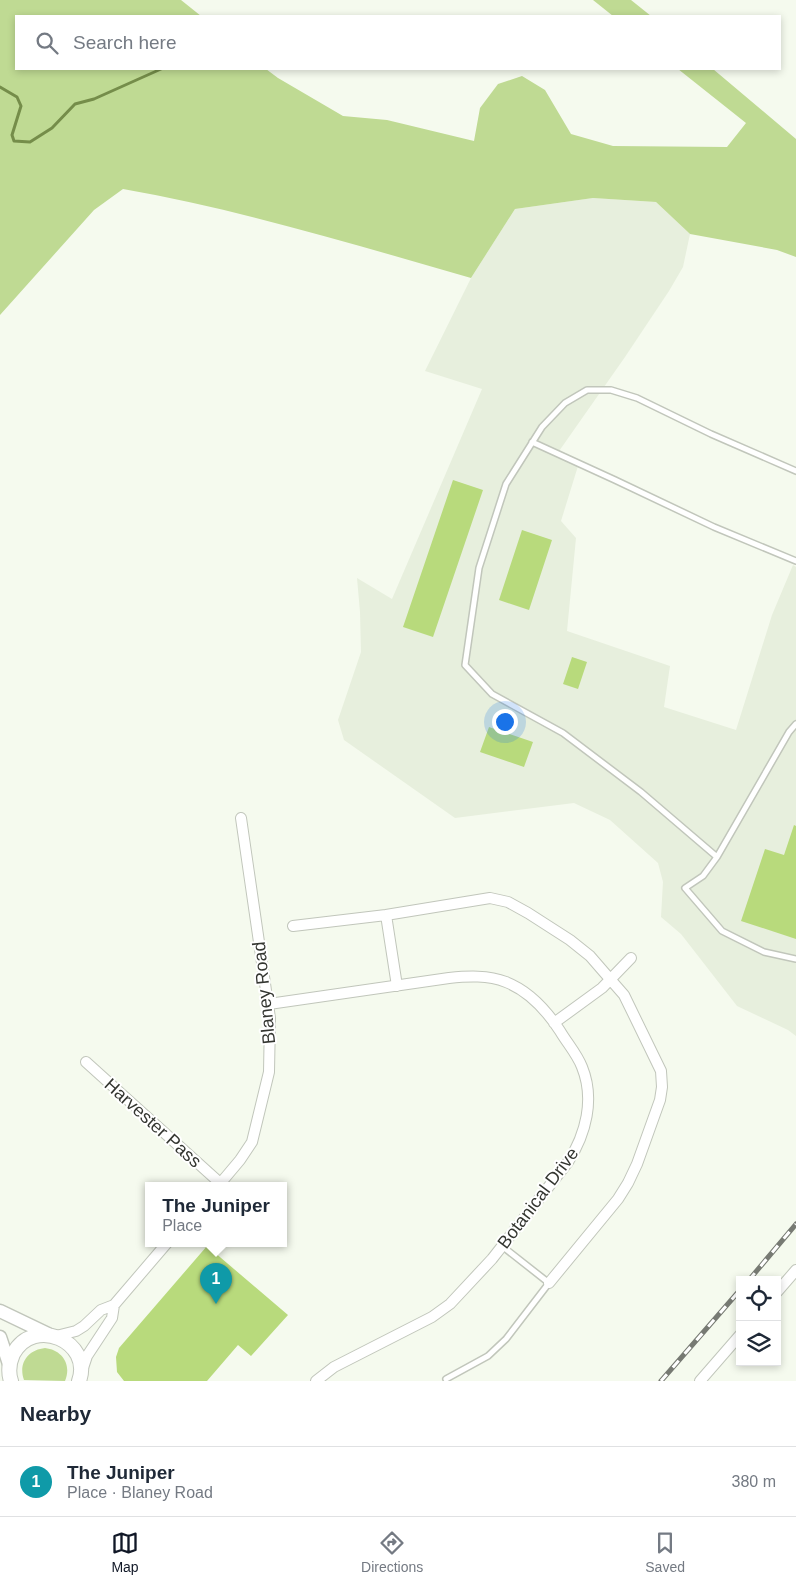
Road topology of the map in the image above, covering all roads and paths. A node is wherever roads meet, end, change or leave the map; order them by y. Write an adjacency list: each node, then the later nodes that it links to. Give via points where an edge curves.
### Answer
1 (532, 442): 2 (lane, via 565,403 587,390 612,390 637,398); 3 (lane, via 714,527); 6 (lane, via 506,484 479,568 465,665 492,694 563,734 641,792)
2 (796, 471)
3 (796, 561)
4 (796, 724): 6 (lane)
5 (241, 818): 13 (street, Blaney Road)
6 (717, 857): 10 (lane, via 703,876 685,888 722,931 764,952)
7 (386, 915): 8 (street); 11 (street, via 490,898 508,902 570,940 590,956); 12 (street)
8 (293, 926)
9 (630, 958): 11 (street)
10 (796, 959)
11 (610, 980): 14 (street); 21 (street, via 624,995 661,1071 660,1100 628,1183)
12 (397, 986): 13 (street, Botanical Drive); 14 (street, Botanical Drive, via 470,976 506,982 542,1008)
13 (269, 1004): 17 (street, Blaney Road, via 270,1062 262,1105 252,1142)
14 (554, 1023): 18 (street, Botanical Drive, via 582,1067 587,1087 586,1123 568,1162)
15 (86, 1062): 16 (street, Harvester Pass)
16 (218, 1182)
17 (222, 1182)
18 (502, 1246): 21 (lane); 33 (street, Botanical Drive, via 478,1276 438,1313 334,1367)
19 (164, 1247): 23 (street)
20 (796, 1270): 22 (street)
21 (549, 1283): 31 (lane, via 488,1356)
22 (781, 1287)
23 (114, 1305): 25 (street, via 101,1310 76,1331); 30 (street, via 112,1318 87,1356)
24 (0, 1311): 25 (street)
25 (52, 1335): 28 (main road, via 26,1339 17,1347); 30 (main road, via 74,1349 79,1358)
26 (0, 1337): 28 (street)
27 (736, 1340): 34 (street)
28 (9, 1364): 29 (main road); 32 (main road)
29 (0, 1377)
30 (81, 1379)
31 (446, 1379)
32 (11, 1381)
33 (316, 1381)
34 (700, 1381)

